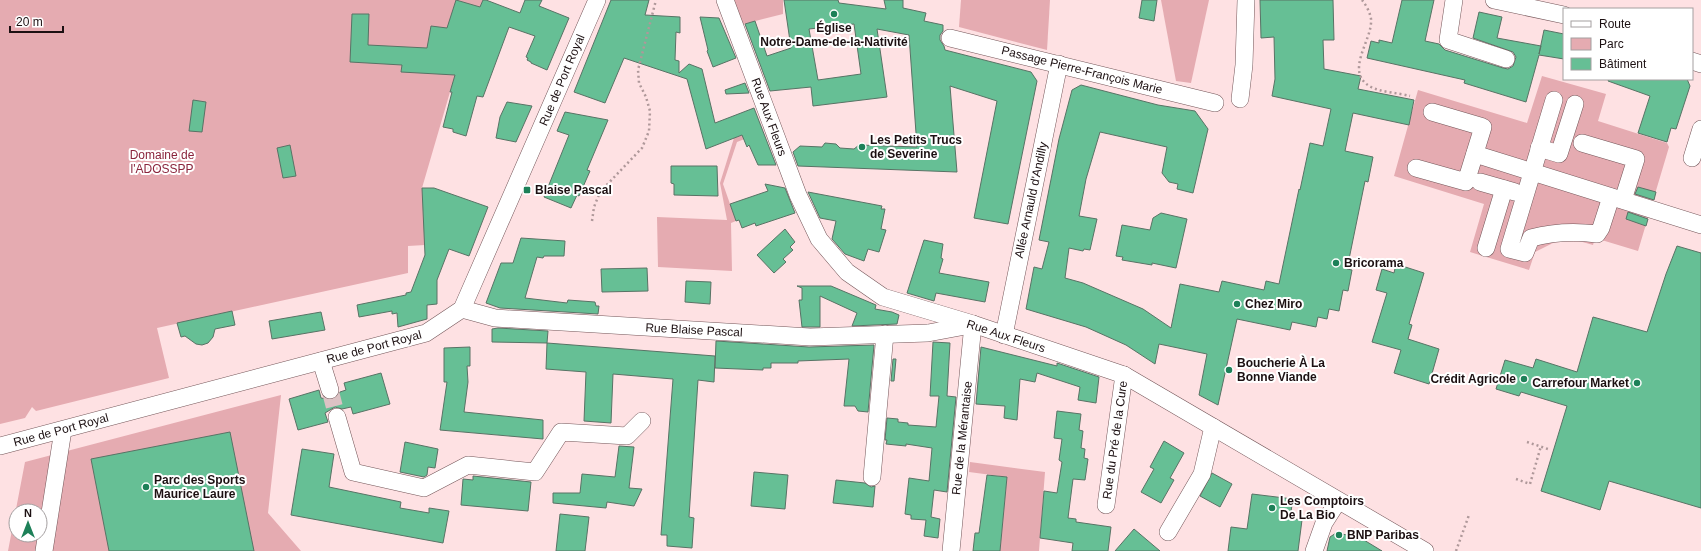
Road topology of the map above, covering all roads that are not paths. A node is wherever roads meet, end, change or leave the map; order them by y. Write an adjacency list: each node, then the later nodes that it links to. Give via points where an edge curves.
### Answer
1 (597, 0): 28 (street, Rue de Port Royal)
2 (725, 0): 29 (street, Rue Aux Fleurs, via 798,194 819,239 847,272 883,296)
3 (1246, 0): 10 (street)
4 (1454, 0): 8 (street, via 1448,40)
5 (1494, 0): 6 (street)
6 (1563, 15)
7 (950, 38): 9 (street, Passage Pierre-François Marie)
8 (1506, 59)
9 (1059, 64): 12 (street, Passage Pierre-François Marie); 31 (street, Allée Arnauld d'Andilly)
10 (1240, 99)
11 (1554, 100): 17 (street)
12 (1215, 103)
13 (1575, 104): 17 (street, via 1559,154)
14 (1432, 112): 18 (street, via 1483,127)
15 (1701, 129): 19 (street)
16 (1582, 142): 25 (street, via 1636,159)
17 (1539, 148): 21 (street)
18 (1474, 154): 20 (street, via 1466,182); 21 (street)
19 (1692, 158)
20 (1416, 168)
21 (1531, 172): 24 (street); 25 (street)
22 (1480, 182): 23 (street)
23 (1504, 189): 24 (street); 27 (street)
24 (1524, 195): 25 (street, via 1509,249 1525,253 1531,238 1541,235 1565,232 1597,234)
25 (1617, 198): 26 (street)
26 (1701, 225)
27 (1486, 248)
28 (462, 309): 30 (street, Rue Blaise Pascal, via 495,318 621,327 810,337); 32 (street, Rue de Port Royal, via 426,333)
29 (973, 324): 30 (street, Rue Blaise Pascal, via 928,333); 31 (street, Rue Aux Fleurs); 45 (street, Rue de la Mérantaise)
30 (885, 334): 40 (street)
31 (1004, 335): 33 (street, Rue Aux Fleurs)
32 (321, 361): 34 (street); 38 (street, Rue de Port Royal)
33 (1124, 375): 37 (street, Rue Aux Fleurs); 42 (street, Rue du Pré de la Cure)
34 (330, 390)
35 (337, 417): 36 (street, via 353,472 424,488 468,465 535,472 561,432 627,436)
36 (642, 421)
37 (1213, 428): 41 (street, Rue Aux Fleurs); 43 (street, via 1202,474)
38 (64, 430): 39 (street, Rue de Port Royal); 44 (street)
39 (0, 446)
40 (872, 477)
41 (1338, 500): 46 (street, via 1324,523); 47 (street, Rue Aux Fleurs)
42 (1106, 505)
43 (1168, 532)
44 (44, 551)
45 (951, 551)
46 (1314, 551)
47 (1425, 551)

